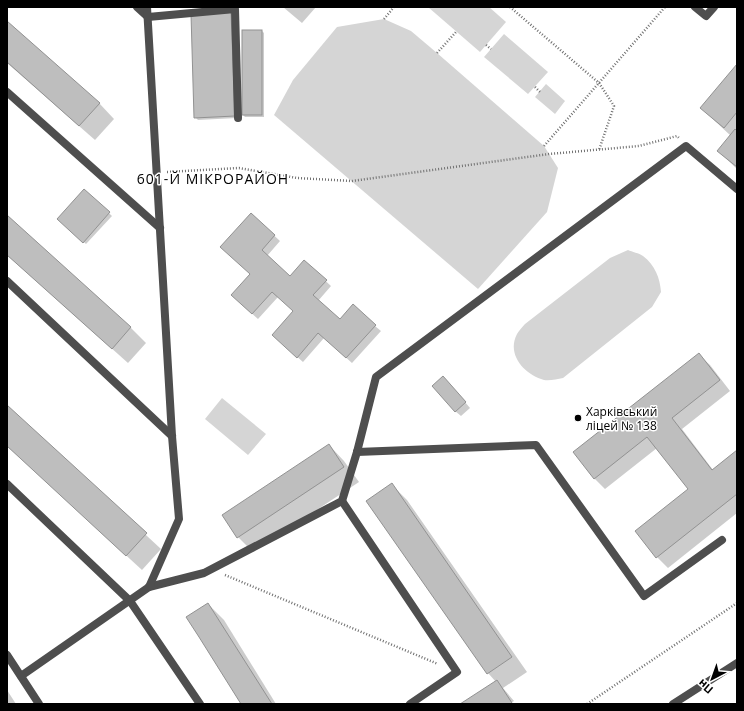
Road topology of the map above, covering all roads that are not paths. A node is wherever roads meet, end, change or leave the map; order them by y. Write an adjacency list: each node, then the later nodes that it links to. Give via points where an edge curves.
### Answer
1 (137, 7): 5 (street)
2 (147, 7): 5 (street)
3 (695, 7): 4 (street, via 706,16)
4 (714, 7)
5 (148, 17): 7 (street, via 235,9); 9 (street)
6 (7, 92): 9 (street)
7 (238, 118)
8 (737, 189): 12 (street, via 686,146 376,377)
9 (160, 228): 11 (street)
10 (7, 281): 11 (street)
11 (172, 436): 16 (street, via 179,519)
12 (357, 452): 14 (street); 15 (street, via 536,445 644,596)
13 (7, 484): 17 (street)
14 (342, 501): 16 (street, via 211,570); 23 (street, via 457,672)
15 (722, 540)
16 (149, 587): 17 (street)
17 (130, 601): 20 (street); 22 (street)
18 (7, 655): 20 (street)
19 (737, 663): 24 (street)
20 (21, 676): 21 (street)
21 (40, 704)
22 (200, 704)
23 (410, 704)
24 (673, 704)

